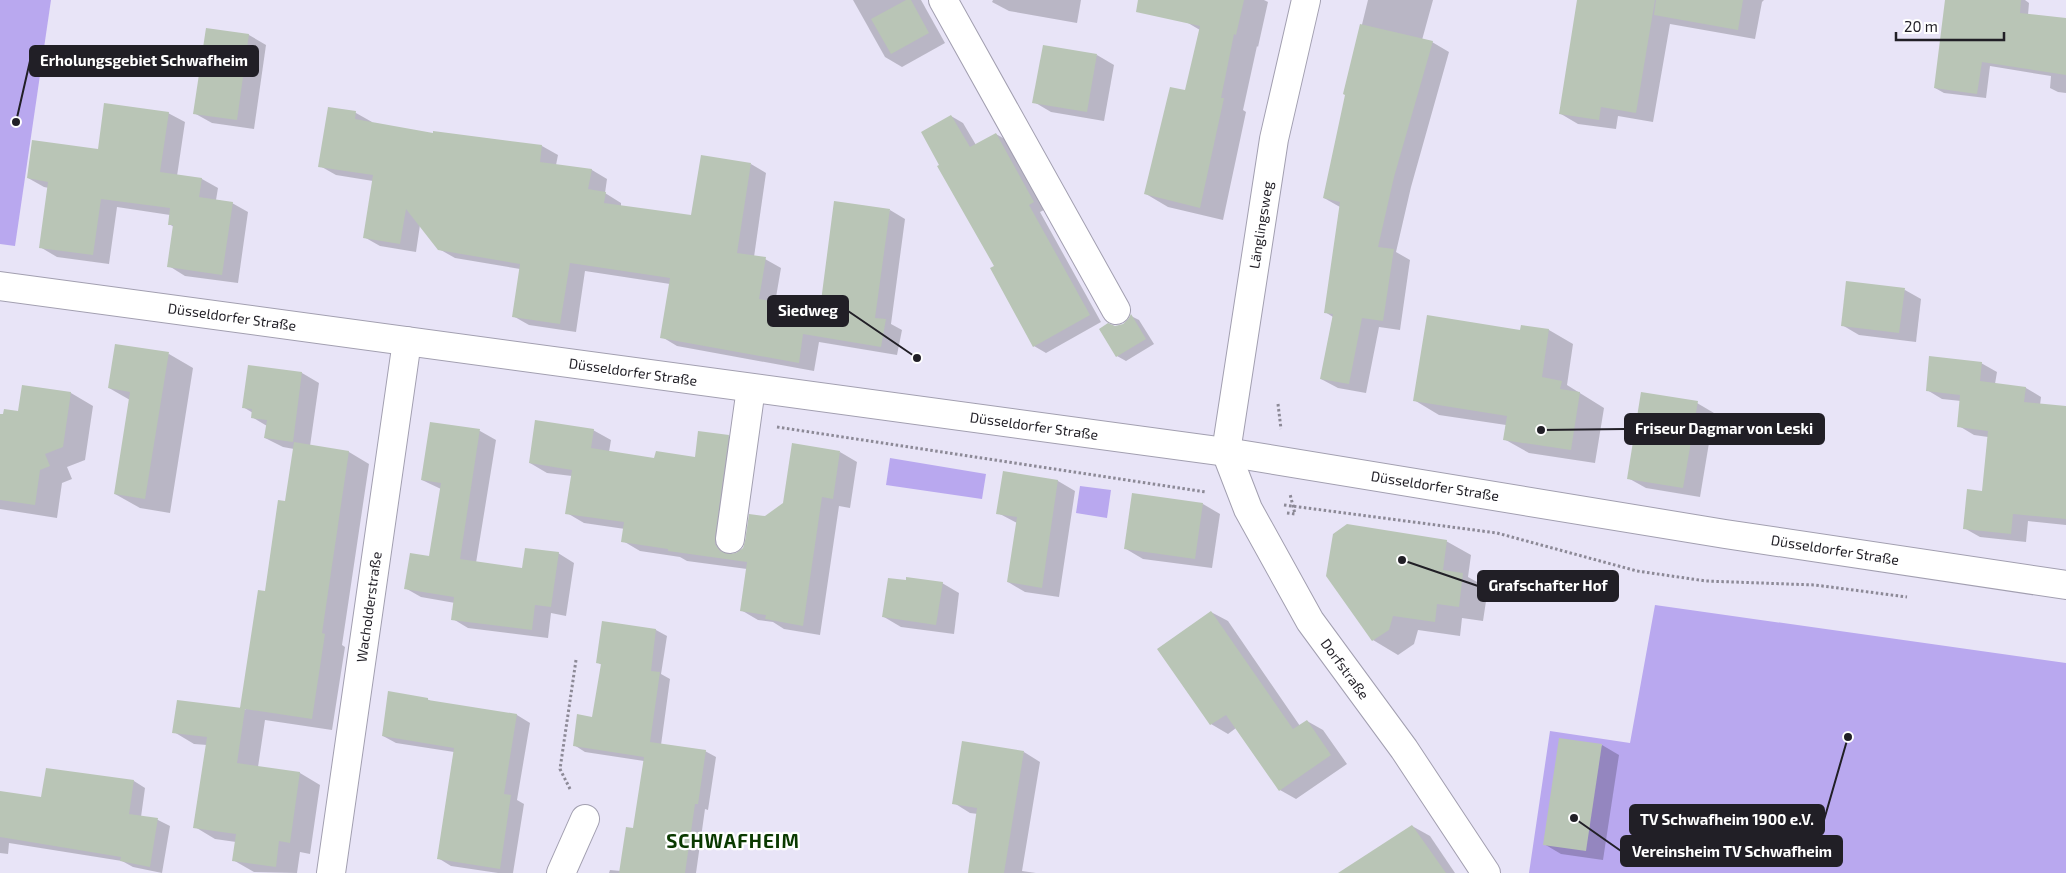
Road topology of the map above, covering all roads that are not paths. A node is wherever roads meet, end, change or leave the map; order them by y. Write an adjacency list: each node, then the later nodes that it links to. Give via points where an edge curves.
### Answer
1 (943, 0): 4 (main road)
2 (1306, 0): 7 (main road, Länglingsweg, via 1274,139)
3 (0, 286): 5 (main road, Düsseldorfer Straße)
4 (1116, 310)
5 (407, 341): 6 (main road, Düsseldorfer Straße); 11 (main road, Wacholderstraße)
6 (751, 388): 7 (main road, Düsseldorfer Straße); 8 (main road)
7 (1226, 452): 9 (main road, Düsseldorfer Straße, via 1725,534); 13 (main road, Dorfstraße, via 1271,553 1310,621 1404,749)
8 (730, 539)
9 (2066, 585)
10 (585, 819): 12 (main road)
11 (331, 873)
12 (562, 873)
13 (1486, 873)

